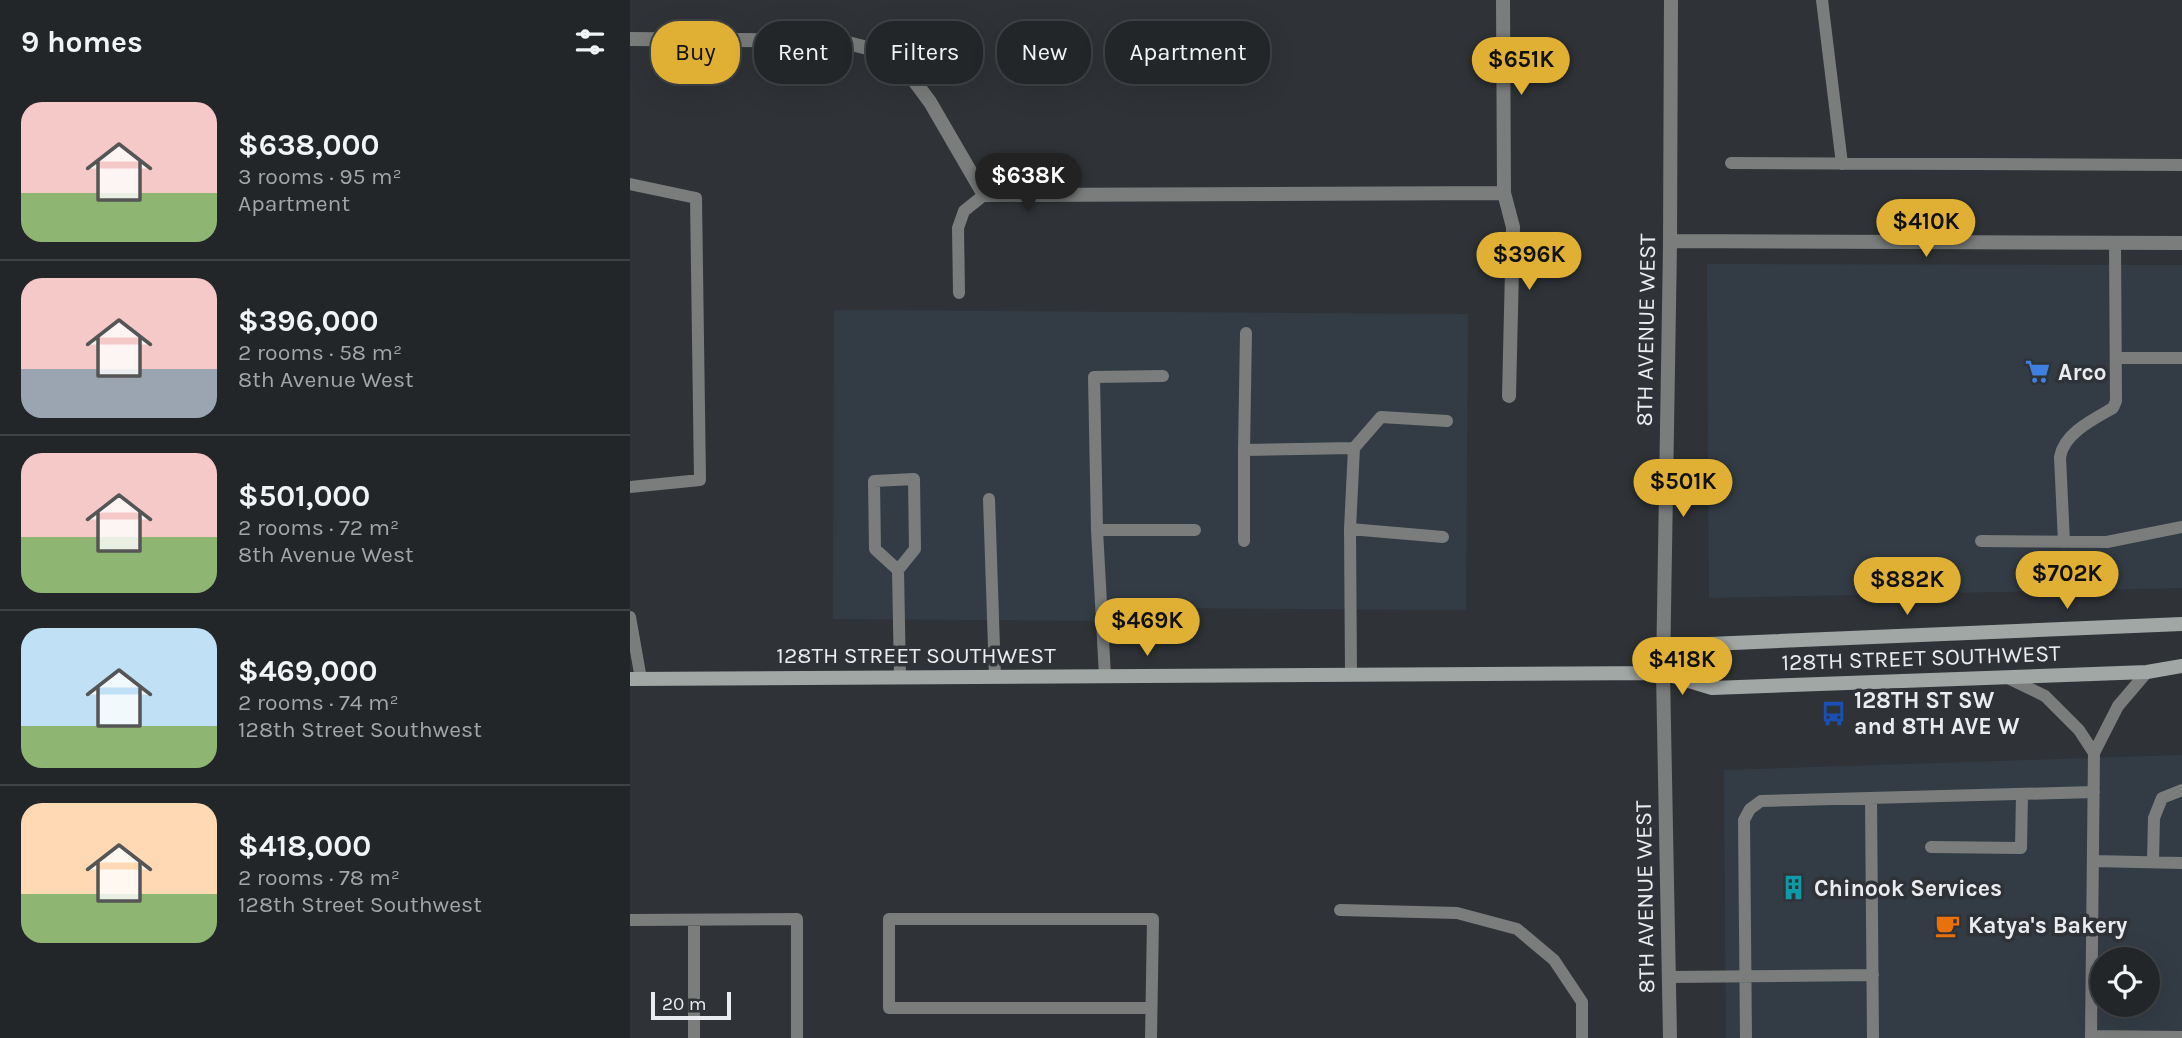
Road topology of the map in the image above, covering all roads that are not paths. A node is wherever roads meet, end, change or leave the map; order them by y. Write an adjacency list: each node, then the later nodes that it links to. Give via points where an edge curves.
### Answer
1 (1503, 0): 9 (street)
2 (1671, 0): 11 (street, 8TH AVENUE WEST)
3 (1822, 0): 6 (lane)
4 (630, 39): 10 (street, via 841,41 895,55 930,102)
5 (1731, 163): 6 (lane)
6 (1842, 164): 7 (lane)
7 (2182, 165)
8 (630, 184): 23 (lane, via 696,198 700,480)
9 (1504, 193): 10 (street); 19 (street, via 1513,227)
10 (984, 195): 14 (lane, via 964,211 958,228)
11 (1670, 241): 12 (street); 38 (street, 8TH AVENUE WEST)
12 (2115, 243): 13 (street); 16 (lane)
13 (2182, 243)
14 (959, 293)
15 (1246, 333): 22 (lane)
16 (2116, 358): 17 (lane); 32 (lane, via 2113,408 2089,421 2061,449)
17 (2182, 358)
18 (1163, 376): 27 (lane, via 1094,377)
19 (1509, 396)
20 (1447, 421): 21 (lane, via 1381,417)
21 (1354, 448): 22 (lane); 26 (lane)
22 (1244, 450): 30 (lane)
23 (630, 487)
24 (989, 499): 41 (lane)
25 (2182, 527): 32 (lane, via 2107,542)
26 (1350, 529): 29 (lane); 39 (lane)
27 (1097, 530): 28 (lane); 40 (lane)
28 (1195, 530)
29 (1443, 537)
30 (1244, 541)
31 (1981, 541): 32 (lane)
32 (2064, 542)
33 (898, 570): 33 (lane, via 875,549 874,481 914,479 915,549); 42 (lane)
34 (630, 617): 44 (lane)
35 (2182, 624): 38 (main road, 128TH STREET SOUTHWEST, via 1709,644)
36 (2182, 666): 37 (main road, 128TH STREET SOUTHWEST)
37 (2147, 672): 43 (main road, 128TH STREET SOUTHWEST); 45 (lane, via 2118,706)
38 (1663, 673): 39 (main road, 128TH STREET SOUTHWEST); 43 (main road, 128TH STREET SOUTHWEST, via 1712,688); 59 (street, 8TH AVENUE WEST)
39 (1351, 675): 40 (main road, 128TH STREET SOUTHWEST)
40 (1105, 676): 41 (main road, 128TH STREET SOUTHWEST)
41 (995, 677): 42 (main road, 128TH STREET SOUTHWEST)
42 (900, 678): 44 (main road, 128TH STREET SOUTHWEST)
43 (2008, 678): 45 (lane, via 2045,696 2079,730)
44 (636, 679)
45 (2094, 753): 47 (lane)
46 (2182, 790): 52 (lane, via 2162,798 2154,818)
47 (2094, 792): 48 (lane); 51 (lane)
48 (2022, 794): 49 (lane); 50 (lane, via 2021,848)
49 (1871, 798): 57 (lane); 58 (lane, via 1761,801 1750,808 1744,820)
50 (1931, 847)
51 (2093, 861): 52 (lane); 61 (lane)
52 (2153, 862): 53 (lane)
53 (2182, 863)
54 (1340, 910): 66 (lane, via 1457,913 1517,929 1554,960 1582,1002)
55 (630, 920): 56 (lane)
56 (694, 920): 63 (lane); 64 (lane, via 797,919)
57 (1873, 975): 58 (lane); 69 (lane)
58 (1745, 976): 59 (lane); 68 (lane)
59 (1669, 977): 67 (street, 8TH AVENUE WEST)
60 (1151, 1008): 60 (lane, via 1153,919 889,919 889,1008); 65 (lane)
61 (2091, 1037): 62 (lane)
62 (2182, 1037)
63 (694, 1038)
64 (797, 1038)
65 (1151, 1038)
66 (1582, 1038)
67 (1670, 1038)
68 (1746, 1038)
69 (1873, 1038)

